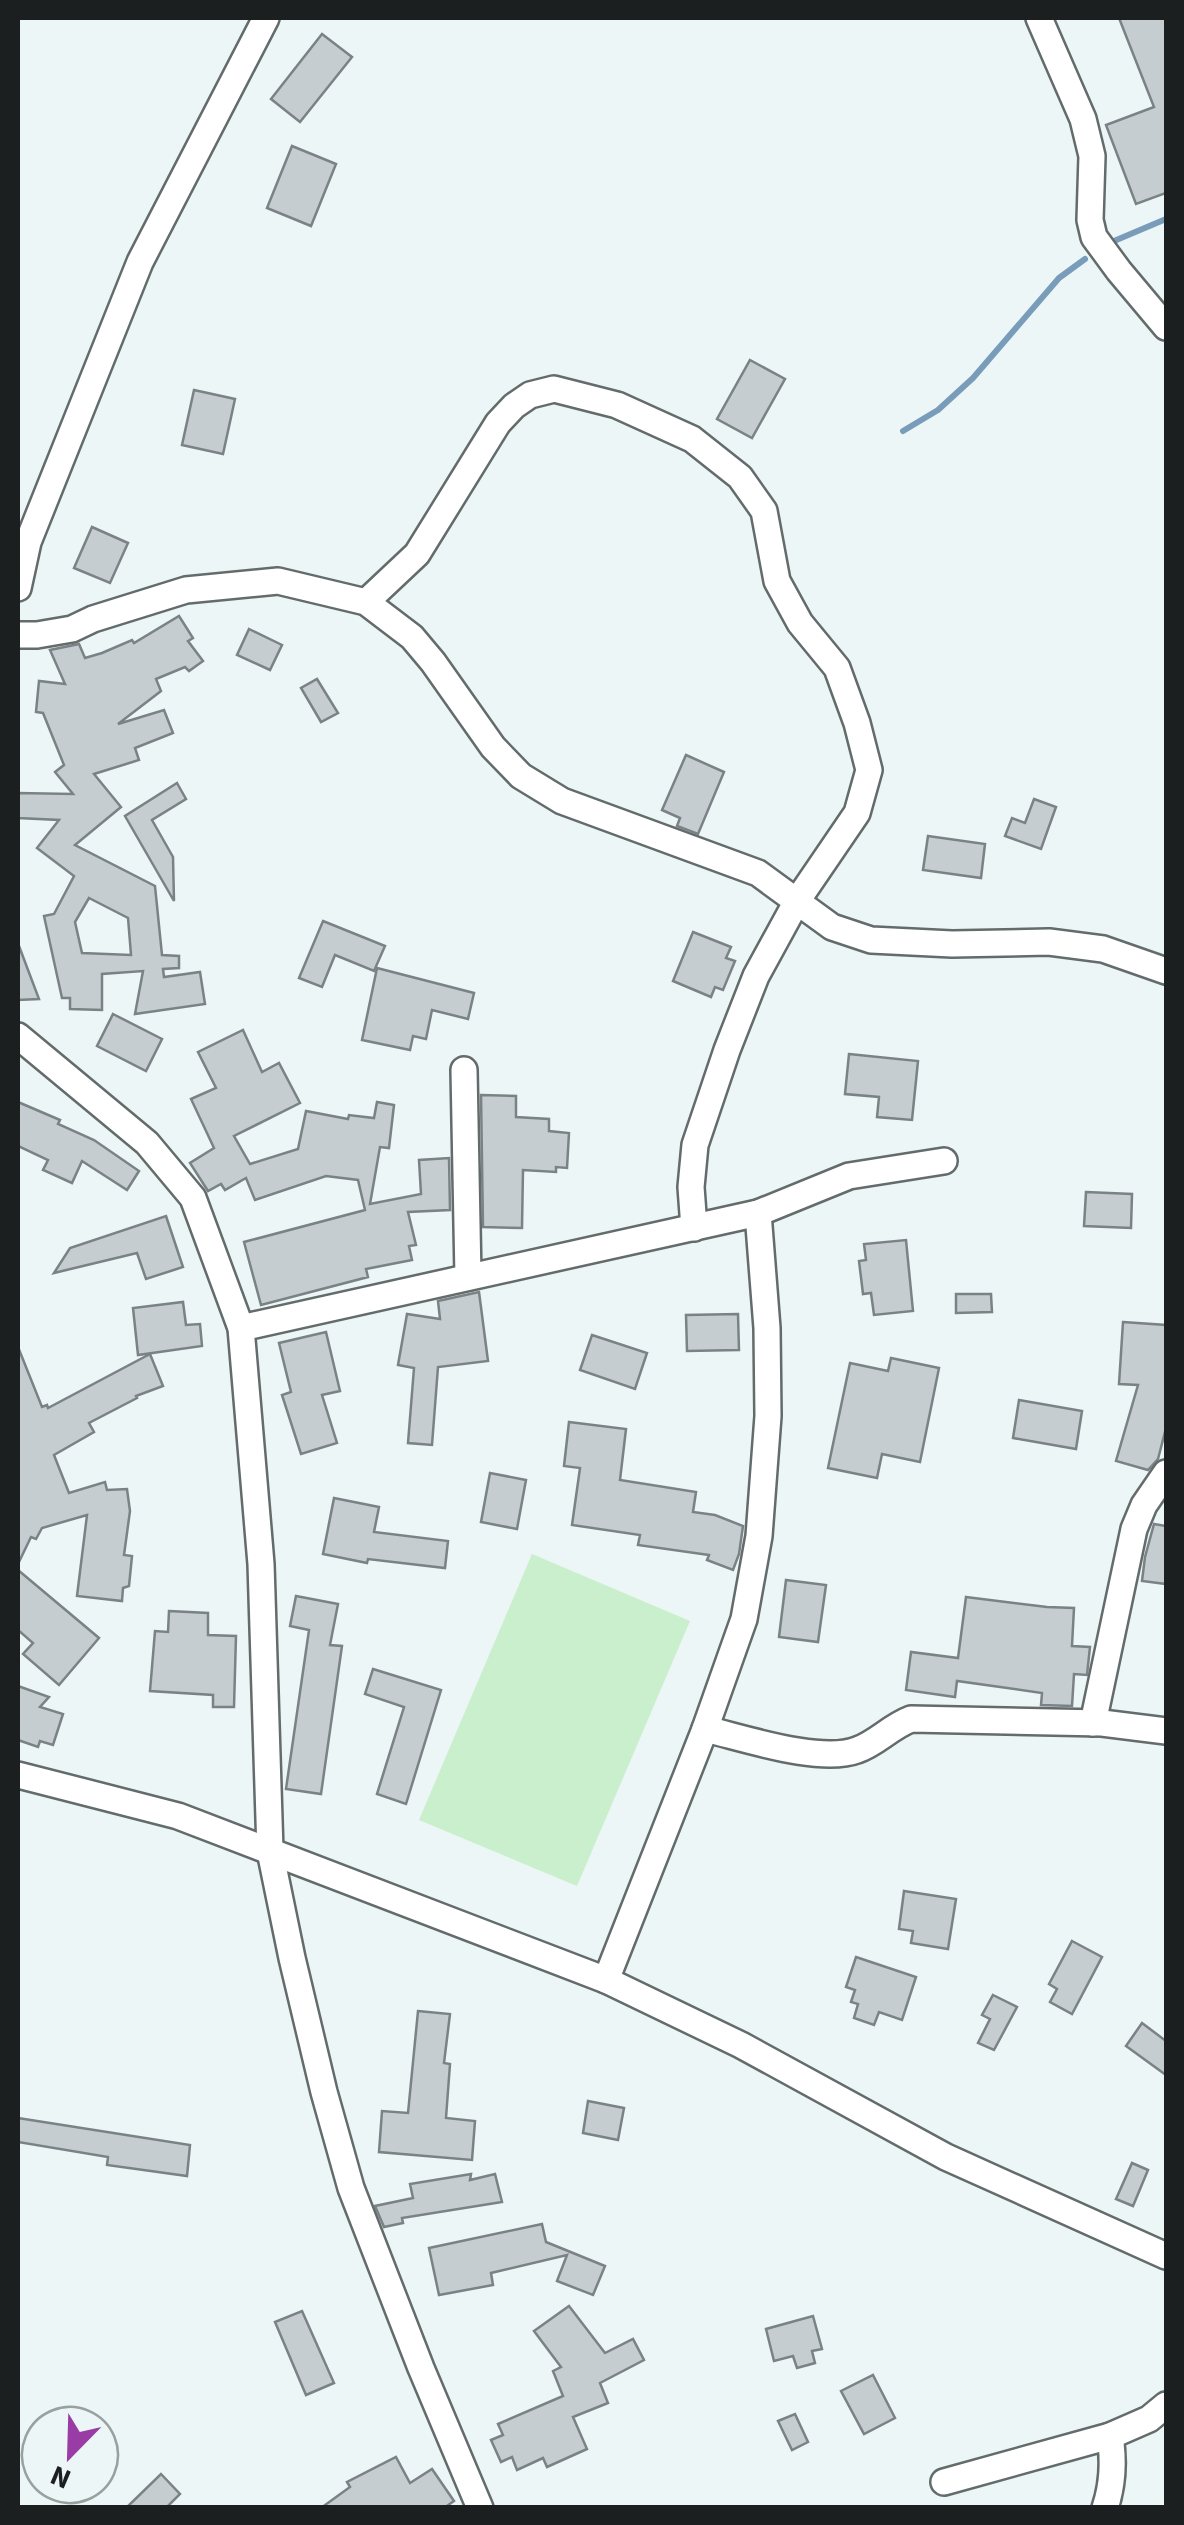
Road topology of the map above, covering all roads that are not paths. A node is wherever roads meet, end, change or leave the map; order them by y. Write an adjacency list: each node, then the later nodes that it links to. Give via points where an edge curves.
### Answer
1 (266, 18): 4 (street, via 140,262)
2 (1040, 18): 3 (street, via 1083,119 1092,156 1094,237)
3 (1166, 327)
4 (22, 538): 5 (street)
5 (18, 588)
6 (366, 602): 7 (street, via 278,581 186,590 72,629); 8 (street, via 412,637 522,776 562,801 758,874); 8 (street, via 418,554 498,422 530,395 554,390 617,405 692,439 740,477 764,511 777,581 837,668 869,770 857,813)
7 (18, 635)
8 (797, 901): 9 (street, via 832,927 871,940 1048,942 1104,949); 14 (street, via 756,976 696,1145)
9 (1166, 971)
10 (18, 1036): 16 (street, via 148,1143 193,1198)
11 (464, 1070): 15 (street)
12 (944, 1161): 13 (street, via 849,1176)
13 (758, 1213): 14 (street); 19 (street, via 768,1328 759,1536 744,1619)
14 (694, 1228): 15 (street)
15 (468, 1277): 16 (street)
16 (240, 1328): 22 (street, via 261,1564)
17 (1166, 1473): 18 (street, via 1134,1529)
18 (1093, 1723): 19 (street, via 911,1720 840,1754); 20 (street)
19 (705, 1729): 23 (street)
20 (1166, 1731)
21 (18, 1776): 22 (street, via 178,1816)
22 (270, 1851): 23 (street); 28 (street, via 351,2188)
23 (606, 1980): 24 (street, via 741,2045 946,2158)
24 (1166, 2256)
25 (1163, 2416): 26 (street)
26 (1110, 2436): 27 (street); 29 (street, via 1112,2483)
27 (944, 2482)
28 (480, 2508)
29 (1104, 2508)

